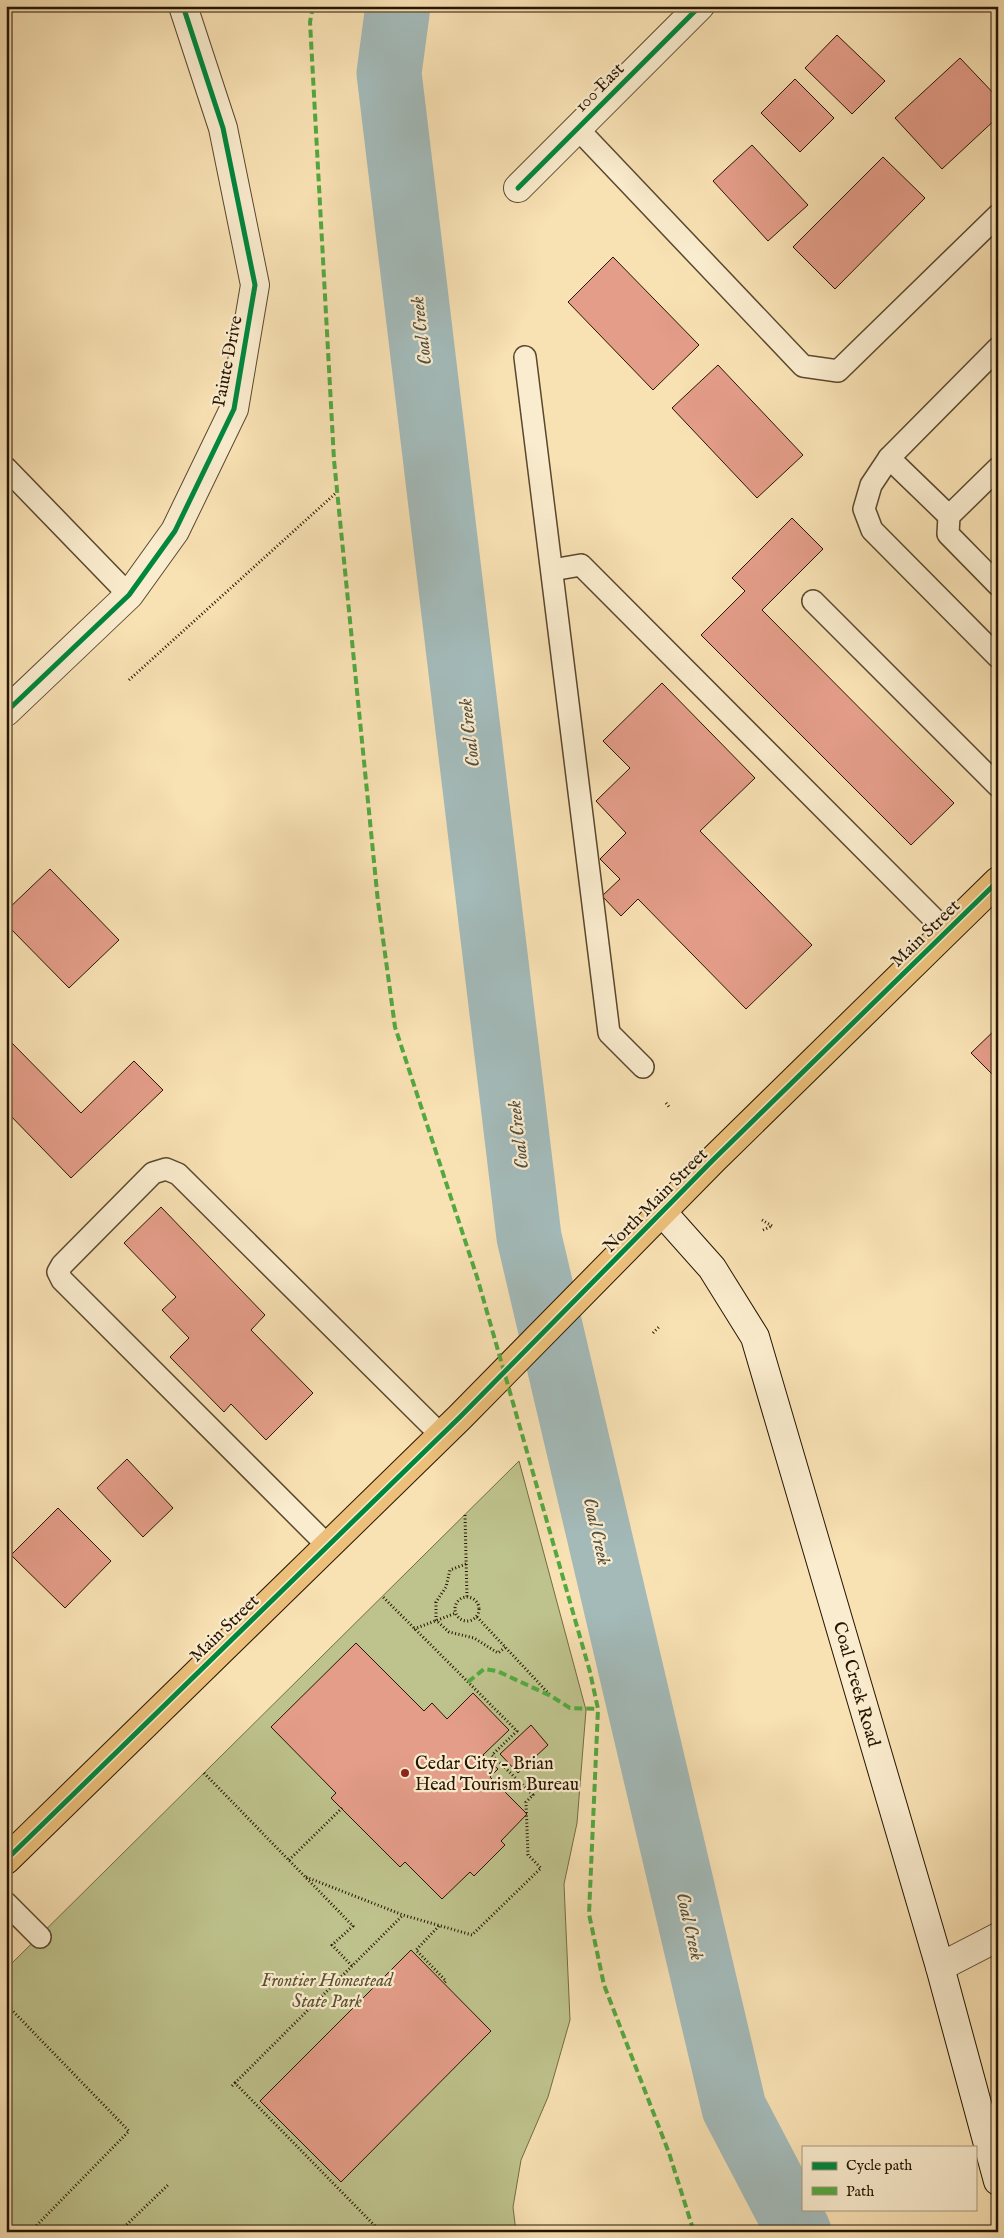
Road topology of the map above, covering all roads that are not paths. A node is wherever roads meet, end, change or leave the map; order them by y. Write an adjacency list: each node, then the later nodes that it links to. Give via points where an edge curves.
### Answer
1 (183, 6): 14 (street, Paiute Drive, via 223,128 255,285 234,409 174,530)
2 (700, 6): 3 (street, 100 East)
3 (576, 128): 4 (street, 100 East); 5 (lane, via 803,366 838,371)
4 (518, 188)
5 (998, 215)
6 (998, 348): 8 (lane)
7 (525, 357): 12 (lane)
8 (889, 458): 11 (lane); 16 (lane, via 871,485 864,509 872,530)
9 (6, 468): 14 (lane)
10 (998, 468): 11 (lane)
11 (949, 516): 13 (lane, via 948,534)
12 (552, 570): 20 (lane, via 581,565); 22 (lane, via 609,1032)
13 (998, 585)
14 (129, 595): 17 (street, Paiute Drive)
15 (813, 601): 18 (lane)
16 (998, 657)
17 (6, 712)
18 (998, 786)
19 (998, 881): 20 (main road, Main Street)
20 (946, 931): 21 (main road, Main Street)
21 (871, 1005): 23 (main road, North Main Street)
22 (643, 1067)
23 (662, 1213): 24 (main road, North Main Street); 31 (street, Coal Creek Road, via 712,1268 756,1337)
24 (460, 1417): 25 (main road, Main Street)
25 (441, 1435): 26 (main road, Main Street); 26 (lane, via 178,1174 166,1169 153,1173 58,1272 62,1280)
26 (328, 1546): 27 (main road, Main Street)
27 (6, 1860)
28 (6, 1903): 29 (lane)
29 (40, 1937)
30 (998, 1937): 31 (street)
31 (940, 1967): 32 (street, Coal Creek Road)
32 (998, 2181)

